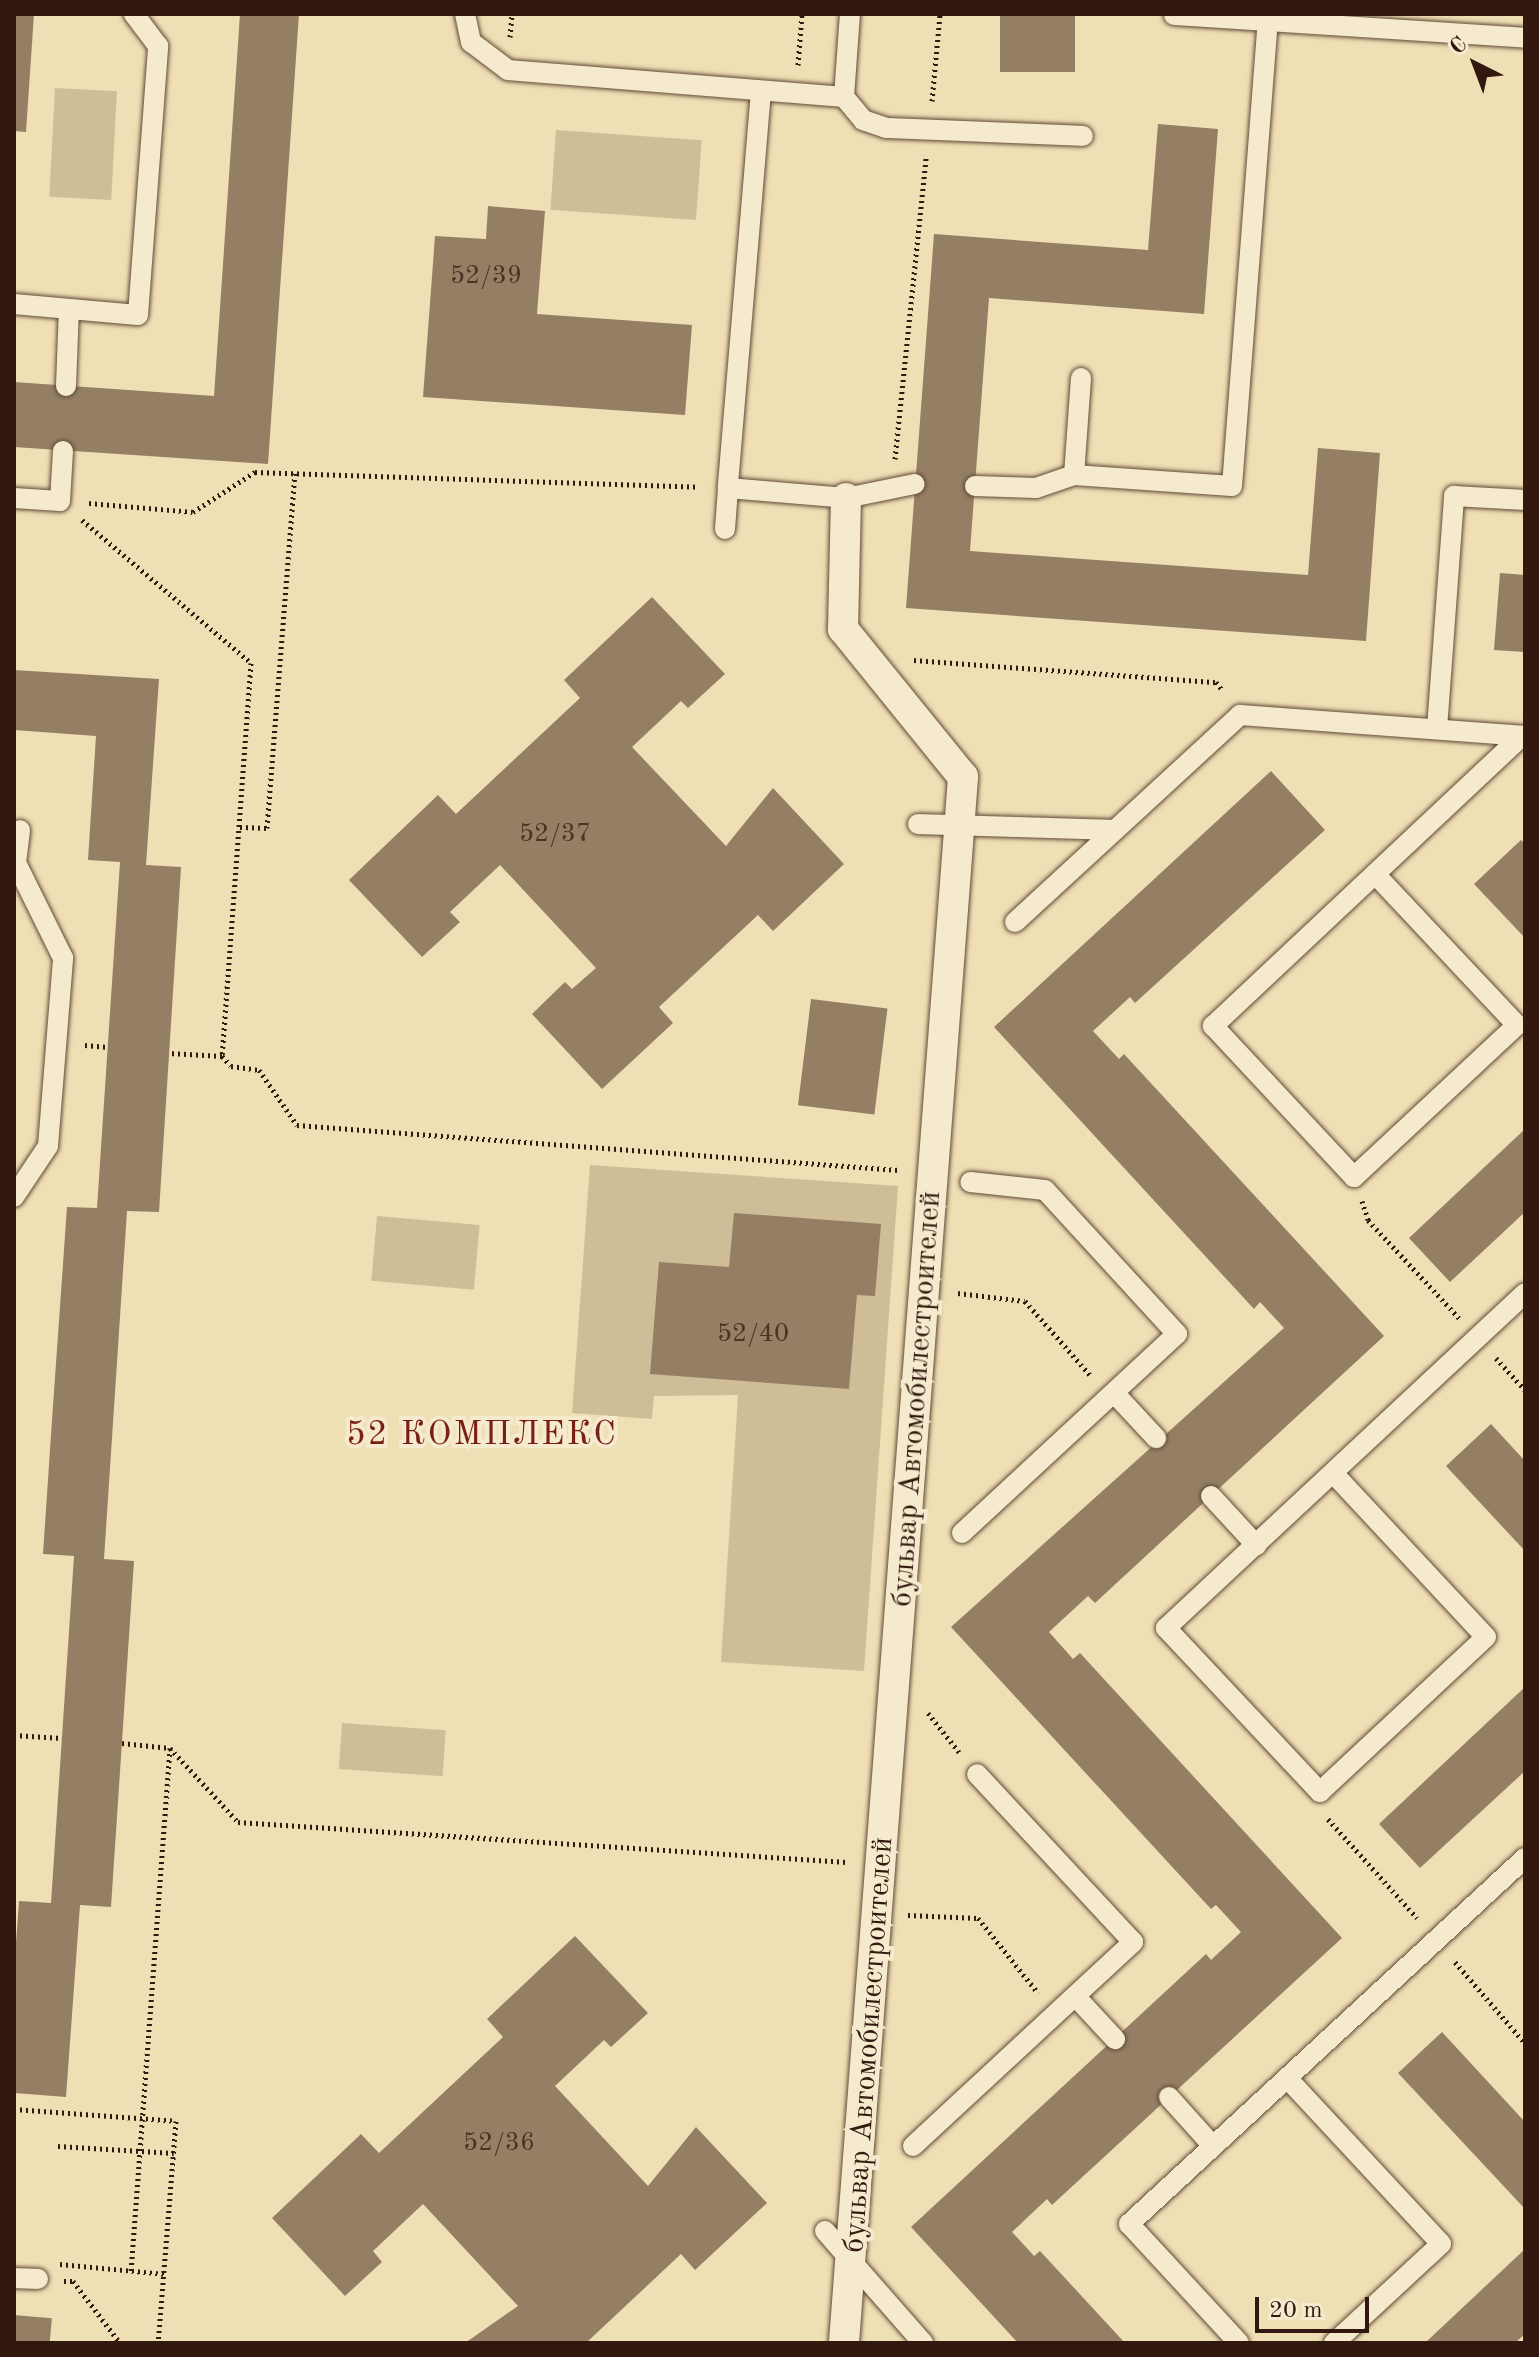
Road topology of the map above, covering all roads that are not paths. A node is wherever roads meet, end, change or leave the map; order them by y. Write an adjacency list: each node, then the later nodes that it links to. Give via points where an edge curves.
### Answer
1 (134, 14): 12 (lane, via 158,46 138,315)
2 (465, 14): 8 (lane, via 471,42 508,70)
3 (850, 14): 9 (lane)
4 (1174, 15): 5 (lane)
5 (1268, 21): 6 (lane); 16 (lane, via 1232,486)
6 (1387, 22): 7 (lane)
7 (1525, 38)
8 (761, 91): 9 (lane); 19 (lane)
9 (844, 97): 10 (lane, via 873,125)
10 (1083, 136)
11 (14, 304): 12 (lane)
12 (69, 309): 14 (lane)
13 (1081, 378): 16 (lane)
14 (66, 386)
15 (63, 451): 20 (lane, via 60,501)
16 (1074, 475): 18 (lane, via 1036,488)
17 (915, 484): 21 (lane, via 893,484)
18 (975, 486)
19 (728, 488): 21 (lane); 23 (lane)
20 (14, 498)
21 (846, 498): 27 (street, бульвар Автомобилестроителей, via 843,629 963,777)
22 (1525, 500): 24 (lane, via 1454,496)
23 (725, 529)
24 (1437, 729): 25 (lane); 29 (lane, via 1240,715)
25 (1523, 736): 30 (lane)
26 (918, 824): 27 (lane)
27 (959, 825): 29 (lane); 50 (street, бульвар Автомобилестроителей)
28 (20, 830): 33 (lane, via 16,863 63,958 48,1146)
29 (1115, 830): 31 (lane)
30 (1375, 874): 30 (lane, via 1213,1026 1354,1177 1517,1025)
31 (1015, 922)
32 (970, 1182): 35 (lane, via 1045,1190 1177,1334)
33 (14, 1197)
34 (1525, 1293): 37 (lane)
35 (1113, 1397): 36 (lane); 39 (lane)
36 (1156, 1438)
37 (1333, 1473): 40 (lane); 40 (lane, via 1486,1637 1320,1792 1166,1628)
38 (1211, 1496): 40 (lane)
39 (962, 1533)
40 (1256, 1545)
41 (977, 1774): 43 (lane, via 1133,1942)
42 (1525, 1858): 45 (lane)
43 (1075, 1996): 44 (lane); 47 (lane)
44 (1115, 2039)
45 (1287, 2078): 48 (lane); 56 (lane, via 1441,2244)
46 (1169, 2097): 48 (lane)
47 (913, 2146)
48 (1213, 2146): 55 (lane, via 1129,2224)
49 (825, 2231): 50 (lane)
50 (852, 2263): 53 (street, бульвар Автомобилестроителей); 54 (lane)
51 (14, 2278): 52 (lane)
52 (38, 2279)
53 (844, 2342)
54 (923, 2343)
55 (1239, 2343)
56 (1334, 2343)

